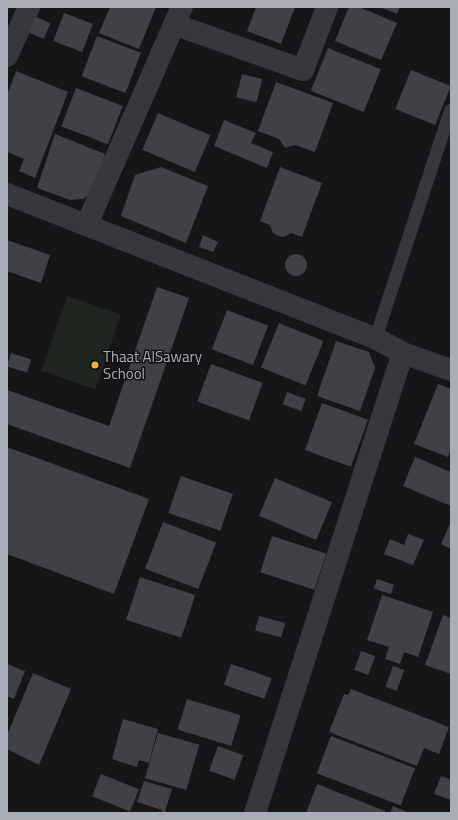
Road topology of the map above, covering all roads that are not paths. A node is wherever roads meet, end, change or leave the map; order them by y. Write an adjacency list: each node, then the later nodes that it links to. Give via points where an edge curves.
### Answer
1 (29, 7): 4 (street)
2 (327, 7): 3 (street, via 303,70)
3 (179, 16): 7 (street)
4 (7, 56)
5 (450, 110): 8 (lane)
6 (7, 194): 7 (street)
7 (87, 224): 8 (street)
8 (375, 338): 9 (street)
9 (403, 352): 10 (street); 11 (street)
10 (451, 370)
11 (255, 813)

